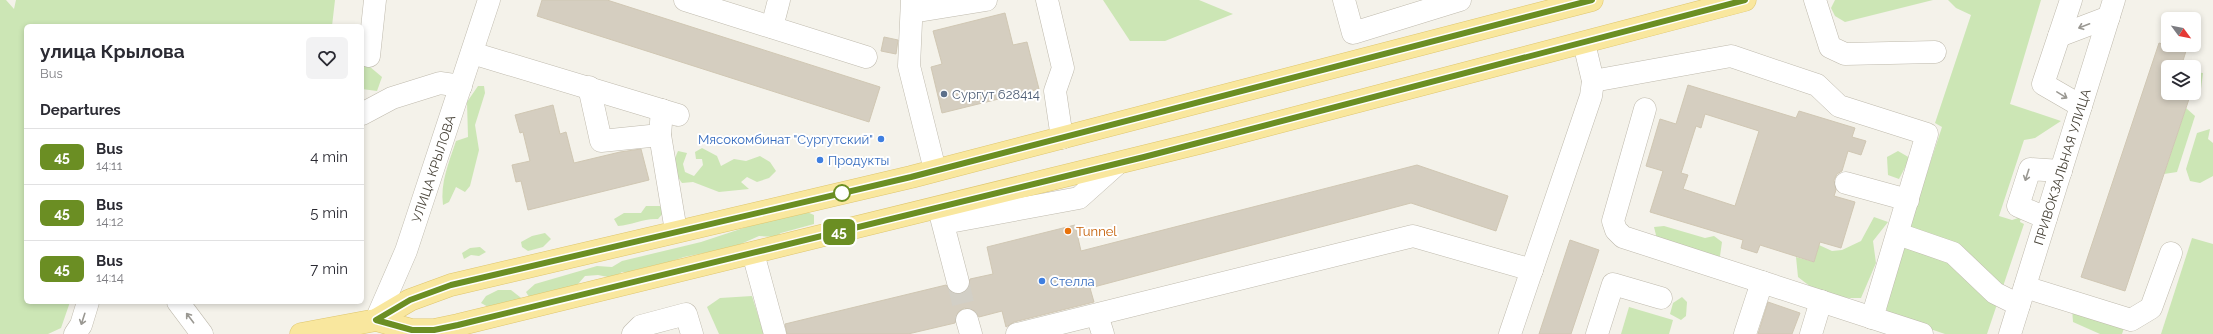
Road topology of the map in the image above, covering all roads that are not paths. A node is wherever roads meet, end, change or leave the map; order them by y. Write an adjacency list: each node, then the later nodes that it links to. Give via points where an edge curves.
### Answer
1 (375, 0): 23 (street)
2 (489, 0): 22 (street, УЛИЦА КРЫЛОВА)
3 (685, 0): 13 (street)
4 (779, 0): 17 (street)
5 (986, 0): 14 (street)
6 (1048, 0): 33 (street, via 1063,68 1054,91)
7 (1344, 0): 18 (street)
8 (1460, 0): 18 (street)
9 (1592, 0): 15 (main road)
10 (1745, 0): 20 (main road)
11 (1815, 0): 21 (street, via 1830,48 1845,54)
12 (2071, 0): 19 (street)
13 (711, 3): 17 (street)
14 (912, 6): 34 (street, via 909,66)
15 (1542, 6): 25 (main road)
16 (2111, 9): 19 (street, one-way to 19); 29 (street, ПРИВОКЗАЛЬНАЯ УЛИЦА)
17 (772, 27): 24 (street)
18 (1352, 33): 25 (street)
19 (2059, 36): 29 (street, one-way to 29, via 2044,84)
20 (1584, 43): 26 (street); 38 (main road, via 1117,164)
21 (1935, 52)
22 (472, 53): 27 (street, УЛИЦА КРЫЛОВА); 28 (street)
23 (369, 56)
24 (866, 57)
25 (1356, 62): 33 (main road)
26 (1593, 81): 37 (street, via 1731,56 1817,85 1839,106 1927,134); 44 (street, via 1591,96)
27 (461, 86): 31 (street, via 440,83 392,98); 54 (street, УЛИЦА КРЫЛОВА, via 406,251)
28 (589, 87): 32 (street, via 670,112); 32 (street, via 601,141)
29 (2081, 106): 35 (street, ПРИВОКЗАЛЬНАЯ УЛИЦА)
30 (1645, 109): 46 (street, via 1613,221 1616,230 1623,237)
31 (364, 113)
32 (660, 134): 40 (street)
33 (1062, 138): 34 (main road)
34 (935, 170): 40 (main road)
35 (2062, 171): 39 (street, ПРИВОКЗАЛЬНАЯ УЛИЦА); 39 (street, one-way to 39, via 2030,169 2018,206)
36 (1846, 183): 37 (street)
37 (1908, 200): 41 (street)
38 (942, 215): 42 (main road); 45 (street)
39 (2046, 218): 47 (street, ПРИВОКЗАЛЬНАЯ УЛИЦА)
40 (676, 231): 54 (main road, via 451,285 410,300)
41 (1898, 234): 47 (street, via 1953,253 1995,293); 52 (street)
42 (753, 253): 54 (main road, via 434,330); 62 (street)
43 (2171, 253): 55 (street, via 2152,308)
44 (1532, 270): 53 (street, via 1413,236); 64 (street)
45 (958, 282)
46 (1762, 282): 49 (street); 66 (street)
47 (2022, 296): 55 (street); 69 (street, ПРИВОКЗАЛЬНАЯ УЛИЦА)
48 (1661, 298): 65 (street, via 1613,284)
49 (1821, 301): 52 (street); 67 (street)
50 (87, 304): 57 (street, one-way to 57, via 82,325)
51 (180, 304): 58 (street, one-way to 51)
52 (1872, 318): 68 (street)
53 (1100, 325): 63 (street)
54 (373, 327): 56 (main road)
55 (2129, 327)
56 (329, 332): 59 (main road)
57 (74, 334)
58 (202, 334)
59 (301, 334)
60 (633, 334): 61 (street, via 641,326 686,314)
61 (692, 334)
62 (776, 334)
63 (1017, 334)
64 (1510, 334)
65 (1597, 334)
66 (1745, 334)
67 (1811, 334)
68 (1922, 334)
69 (2010, 334)

